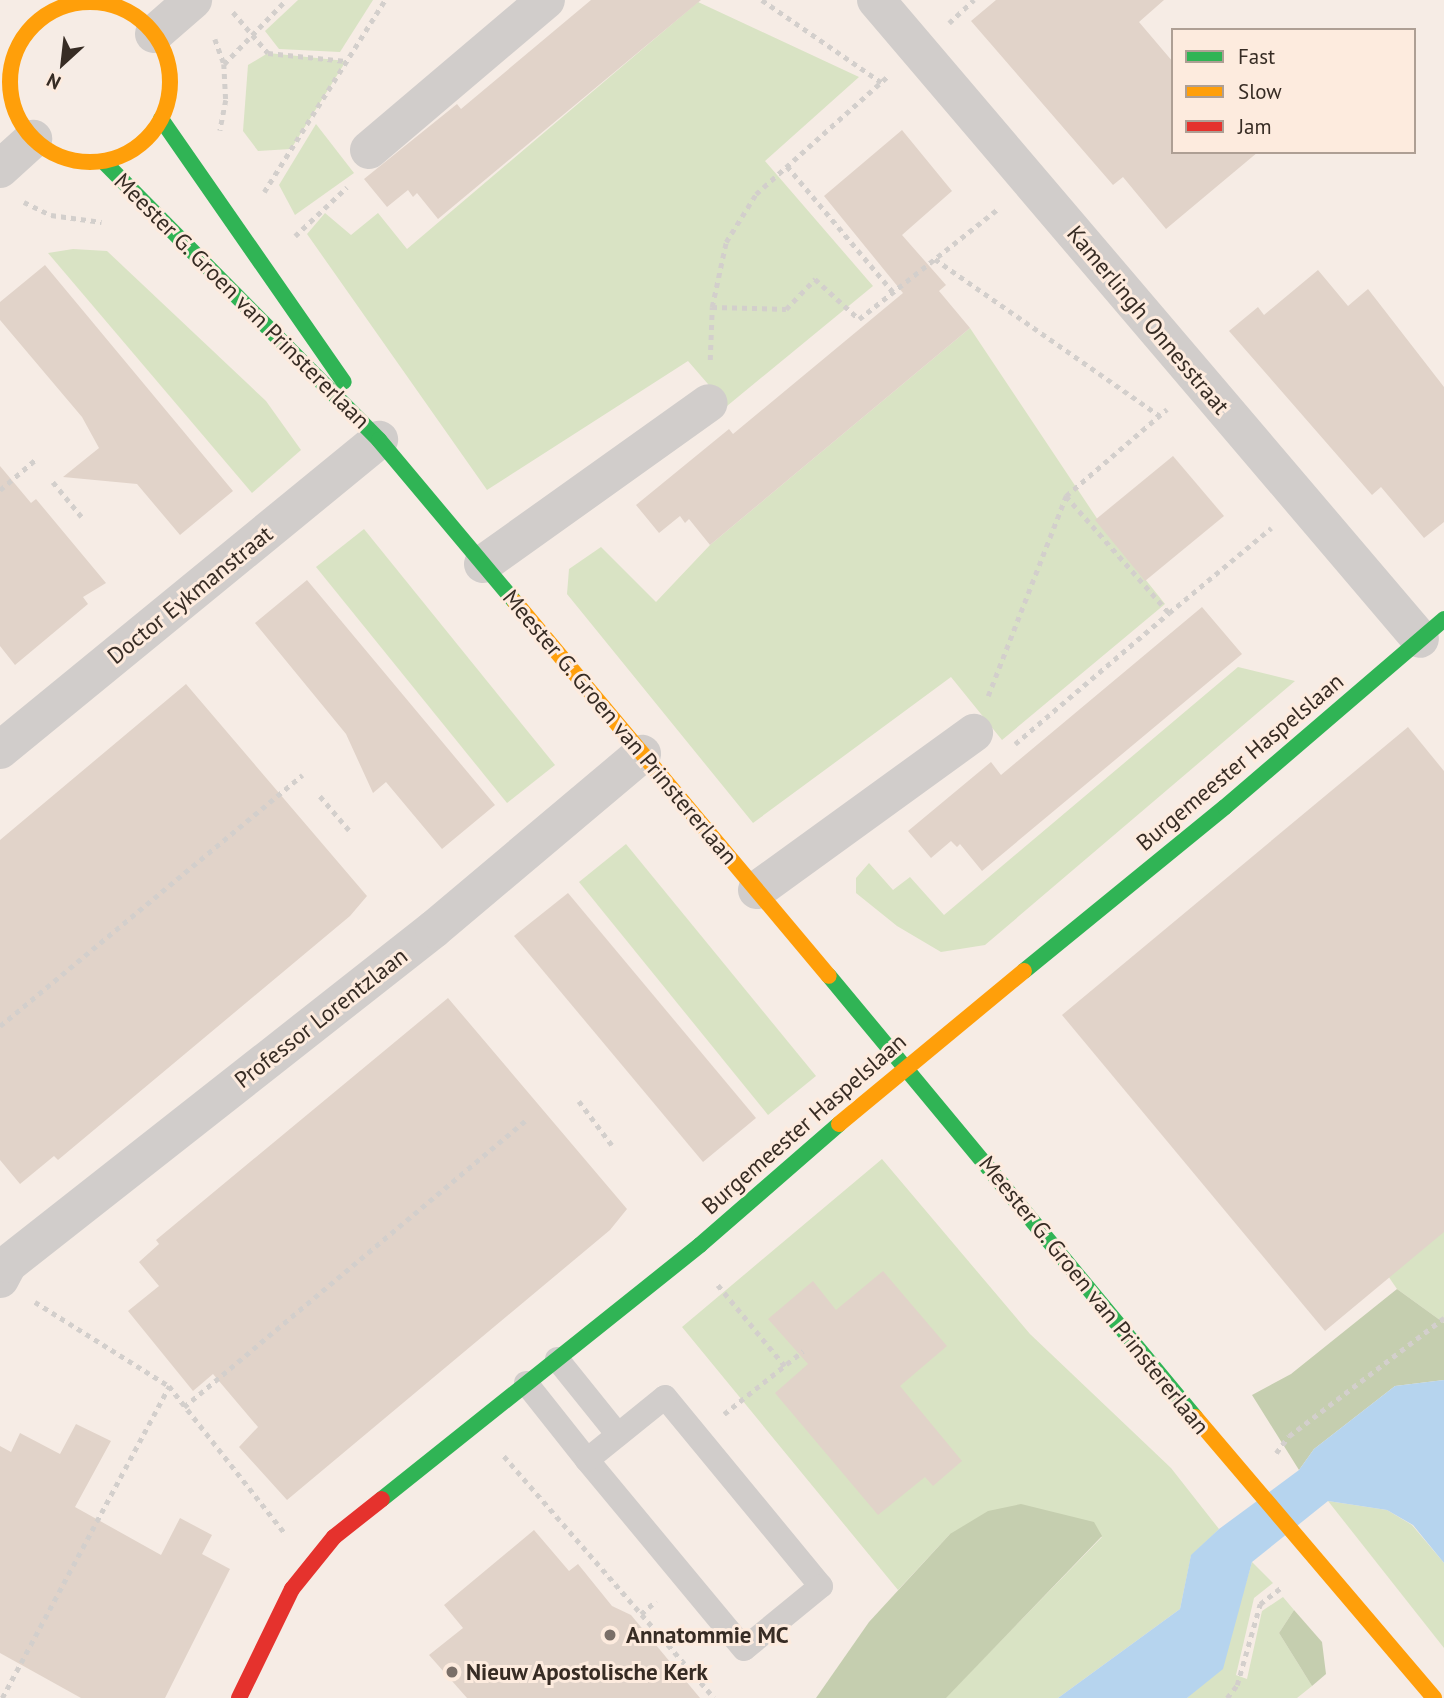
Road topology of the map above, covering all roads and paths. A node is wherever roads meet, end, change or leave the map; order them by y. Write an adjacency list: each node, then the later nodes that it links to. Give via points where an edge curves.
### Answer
1 (286, 0): 11 (path)
2 (385, 0): 14 (path)
3 (546, 0): 20 (street)
4 (762, 0): 16 (path)
5 (876, 0): 12 (street, Kamerlingh Onnesstraat)
6 (193, 1): 10 (street); 15 (path, via 212,30)
7 (63, 3): 10 (street, via 114,5 136,16); 13 (street, via 35,22)
8 (231, 9): 11 (path)
9 (0, 33): 13 (street)
10 (154, 33): 17 (street, via 169,75)
11 (252, 37): 14 (path, via 268,52); 15 (path)
12 (918, 49): 16 (path); 23 (street, Kamerlingh Onnesstraat)
13 (15, 50): 19 (street, via 9,78 13,106)
14 (346, 61): 25 (path)
15 (224, 64): 18 (path, via 226,100)
16 (881, 82): 22 (path)
17 (161, 119): 21 (street, via 138,146); 34 (street, Meester G. Groen van Prinstererlaan, via 328,355)
18 (219, 134)
19 (33, 139): 21 (street, via 48,152 76,161); 24 (street)
20 (370, 148): 27 (path, via 364,171)
21 (104, 162): 34 (street, Meester G. Groen van Prinstererlaan)
22 (787, 166): 29 (path); 30 (path, via 756,194 726,242)
23 (1032, 183): 28 (path); 31 (street, Kamerlingh Onnesstraat)
24 (9, 184): 26 (path, via 51,215 85,223)
25 (256, 204)
26 (108, 221)
27 (284, 246)
28 (935, 259): 29 (path); 33 (path)
29 (893, 292): 30 (path, via 859,319 815,279 786,309)
30 (712, 307): 32 (path)
31 (1200, 381): 33 (path); 39 (street, Kamerlingh Onnesstraat)
32 (709, 403): 41 (street)
33 (1160, 416): 38 (path)
34 (379, 440): 41 (street, Meester G. Groen van Prinstererlaan); 45 (street, Doctor Eykmanstraat)
35 (35, 460): 37 (path)
36 (52, 482): 40 (path)
37 (0, 490)
38 (1066, 495): 42 (path); 44 (path)
39 (1302, 502): 42 (path); 43 (street, Kamerlingh Onnesstraat)
40 (82, 517)
41 (483, 564): 46 (street, Meester G. Groen van Prinstererlaan)
42 (1169, 613): 44 (path, via 997,760)
43 (1432, 629): 52 (street, Burgemeester Haspelslaan, via 1225,807)
44 (973, 736): 50 (street)
45 (0, 750)
46 (642, 754): 50 (street, Meester G. Groen van Prinstererlaan); 57 (street, Professor Lorentzlaan, via 434,929)
47 (302, 775): 51 (path)
48 (320, 796): 49 (path)
49 (349, 830)
50 (757, 890): 52 (street, Meester G. Groen van Prinstererlaan)
51 (0, 1026)
52 (905, 1067): 56 (street, Burgemeester Haspelslaan); 69 (street, Meester G. Groen van Prinstererlaan)
53 (579, 1101): 55 (path)
54 (528, 1118): 64 (path)
55 (612, 1145)
56 (691, 1252): 60 (street, Burgemeester Haspelslaan); 61 (path)
57 (8, 1273): 63 (path)
58 (1444, 1318): 69 (path, via 1289,1436)
59 (803, 1351): 61 (path)
60 (557, 1359): 62 (street, Burgemeester Haspelslaan); 66 (lane)
61 (785, 1366): 67 (path)
62 (526, 1383): 65 (street, Burgemeester Haspelslaan); 68 (lane)
63 (169, 1386): 64 (path); 72 (path)
64 (184, 1407): 70 (path)
65 (476, 1423): 70 (street, Burgemeester Haspelslaan, via 334,1537); 74 (path)
66 (618, 1435): 67 (lane, via 665,1397); 68 (lane)
67 (697, 1436): 68 (lane, via 821,1586 744,1649)
68 (587, 1460)
69 (1250, 1485): 76 (street, Meester G. Groen van Prinstererlaan)
70 (311, 1566): 73 (street, Burgemeester Haspelslaan, via 292,1589)
71 (1279, 1589): 75 (path, via 1261,1604 1237,1685)
72 (2, 1698)
73 (239, 1698)
74 (714, 1698)
75 (1227, 1698)
76 (1434, 1698)

